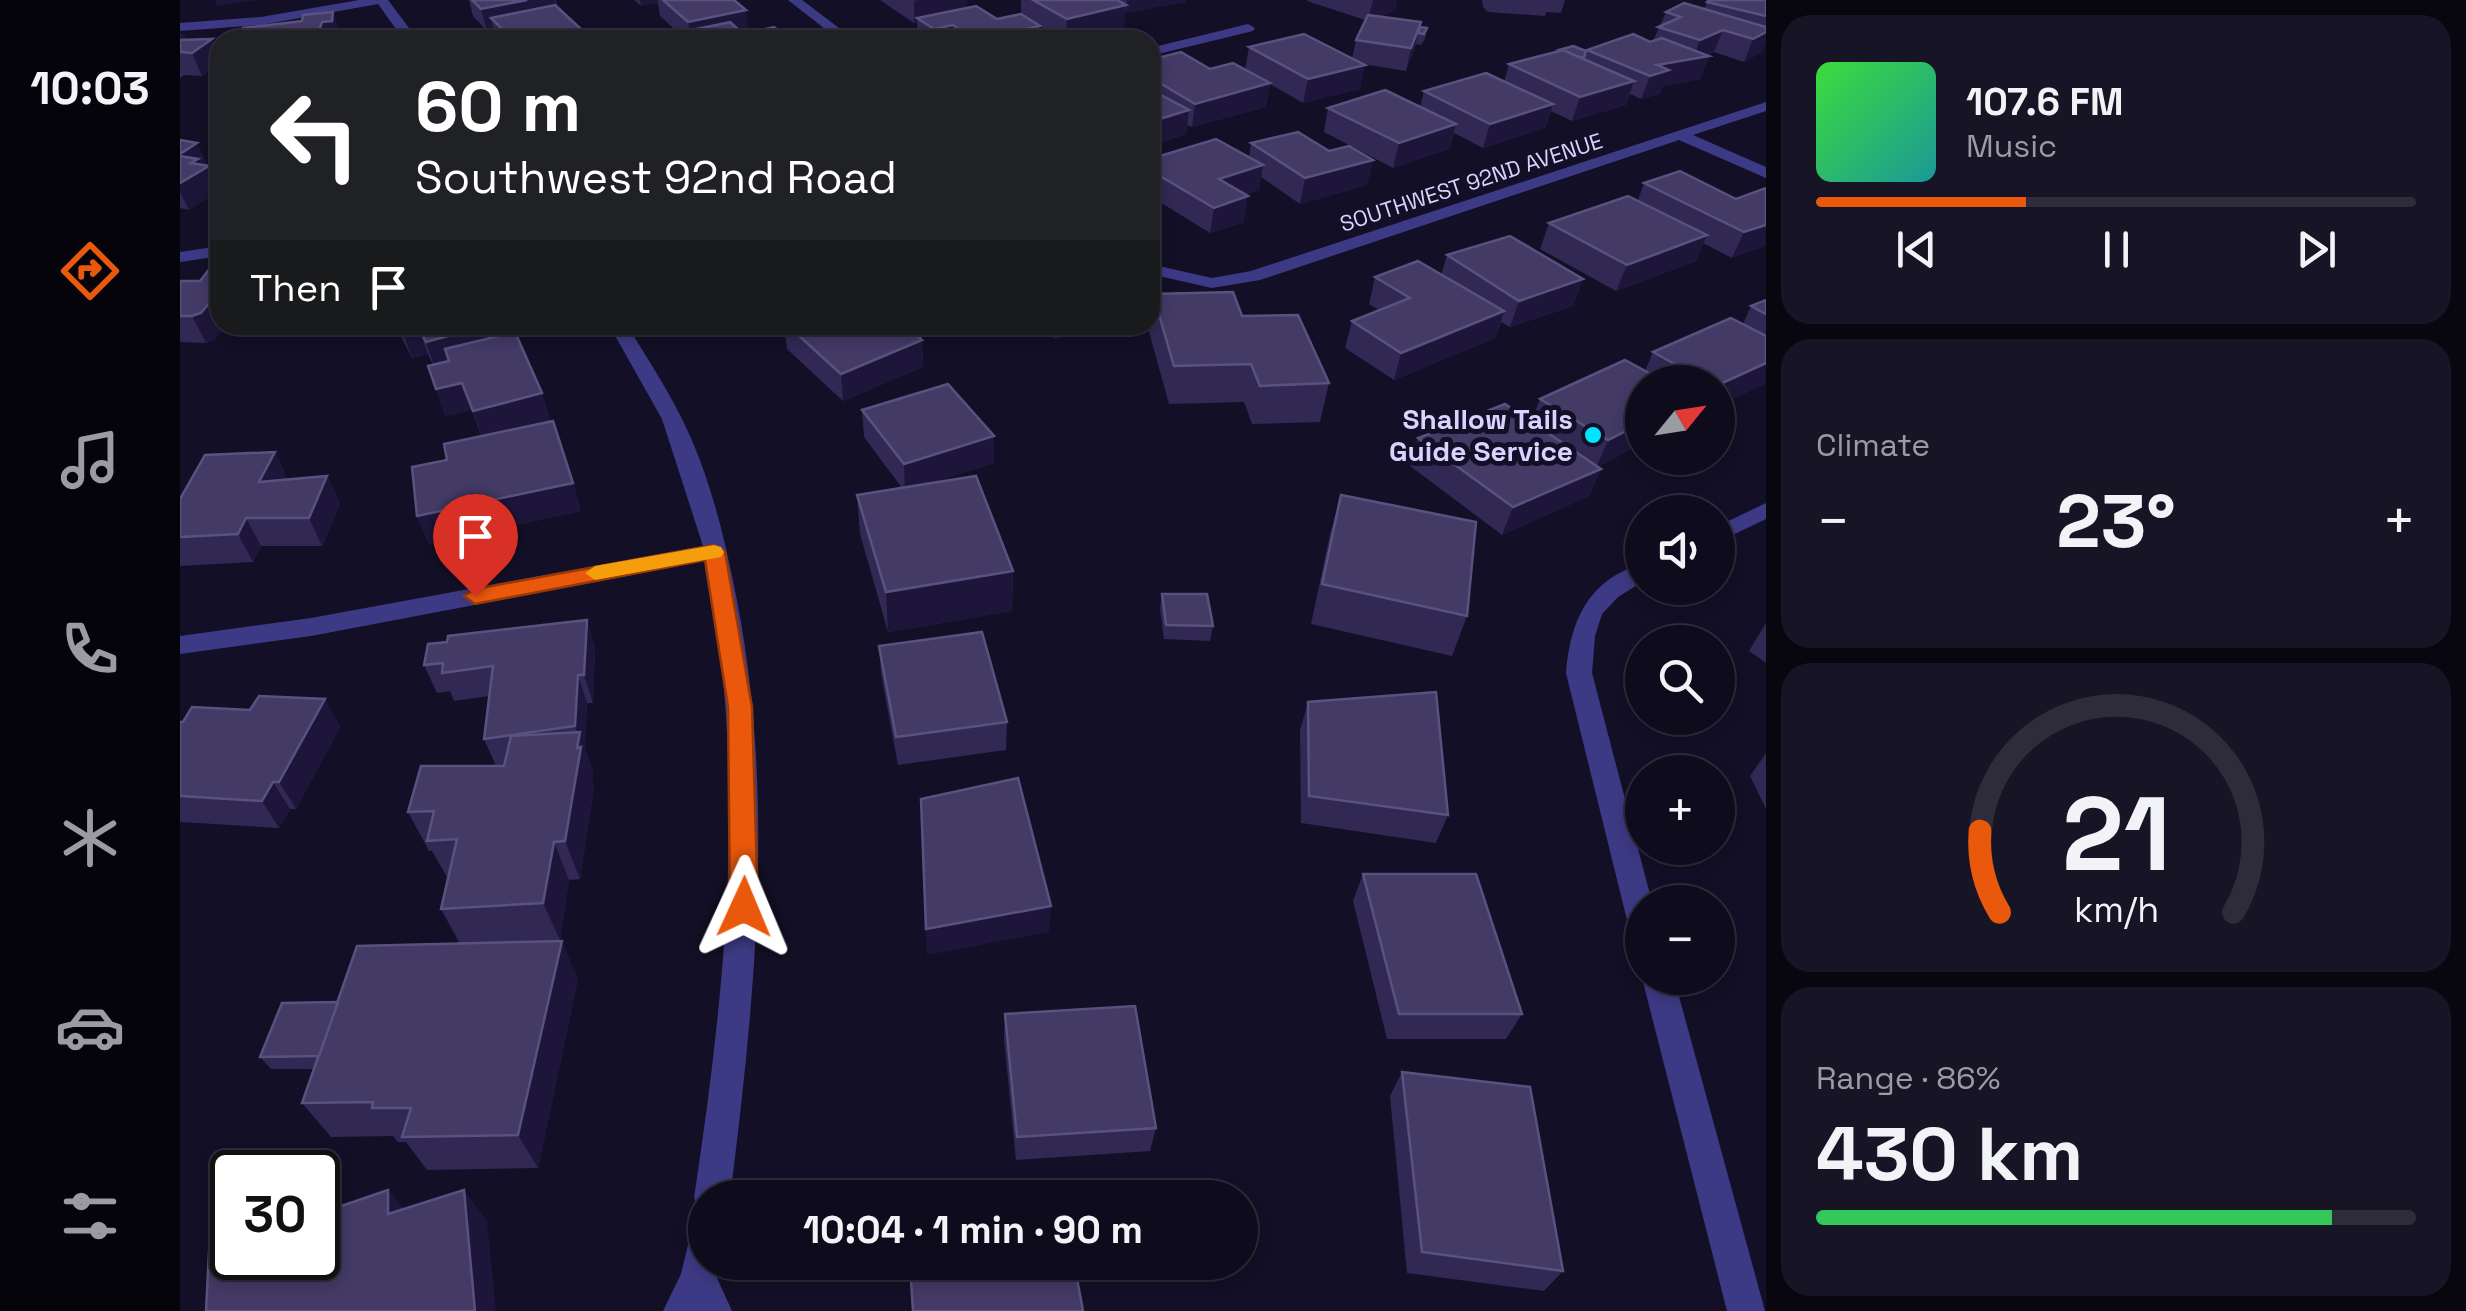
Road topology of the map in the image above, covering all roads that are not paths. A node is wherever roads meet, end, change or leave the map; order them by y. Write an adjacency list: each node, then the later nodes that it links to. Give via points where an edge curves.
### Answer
1 (381, 0): 3 (street); 5 (street)
2 (794, 0): 6 (street)
3 (180, 27)
4 (1248, 28): 7 (street)
5 (403, 30)
6 (834, 30)
7 (1160, 50)
8 (1766, 106): 9 (street, SOUTHWEST 92ND AVENUE)
9 (1682, 136): 10 (street); 13 (street, SOUTHWEST 92ND AVENUE, via 1254,276 1212,283)
10 (1766, 173)
11 (210, 253): 12 (street)
12 (180, 258)
13 (1160, 272)
14 (624, 335): 17 (street, via 678,435)
15 (1766, 510): 16 (street)
16 (1735, 526)
17 (714, 552): 19 (street); 22 (street, via 740,707 745,818 737,1008)
18 (1625, 582): 20 (street, via 1591,609 1580,632 1578,673)
19 (180, 645)
20 (1633, 885)
21 (1662, 995): 23 (street)
22 (714, 1180)
23 (1746, 1311)

